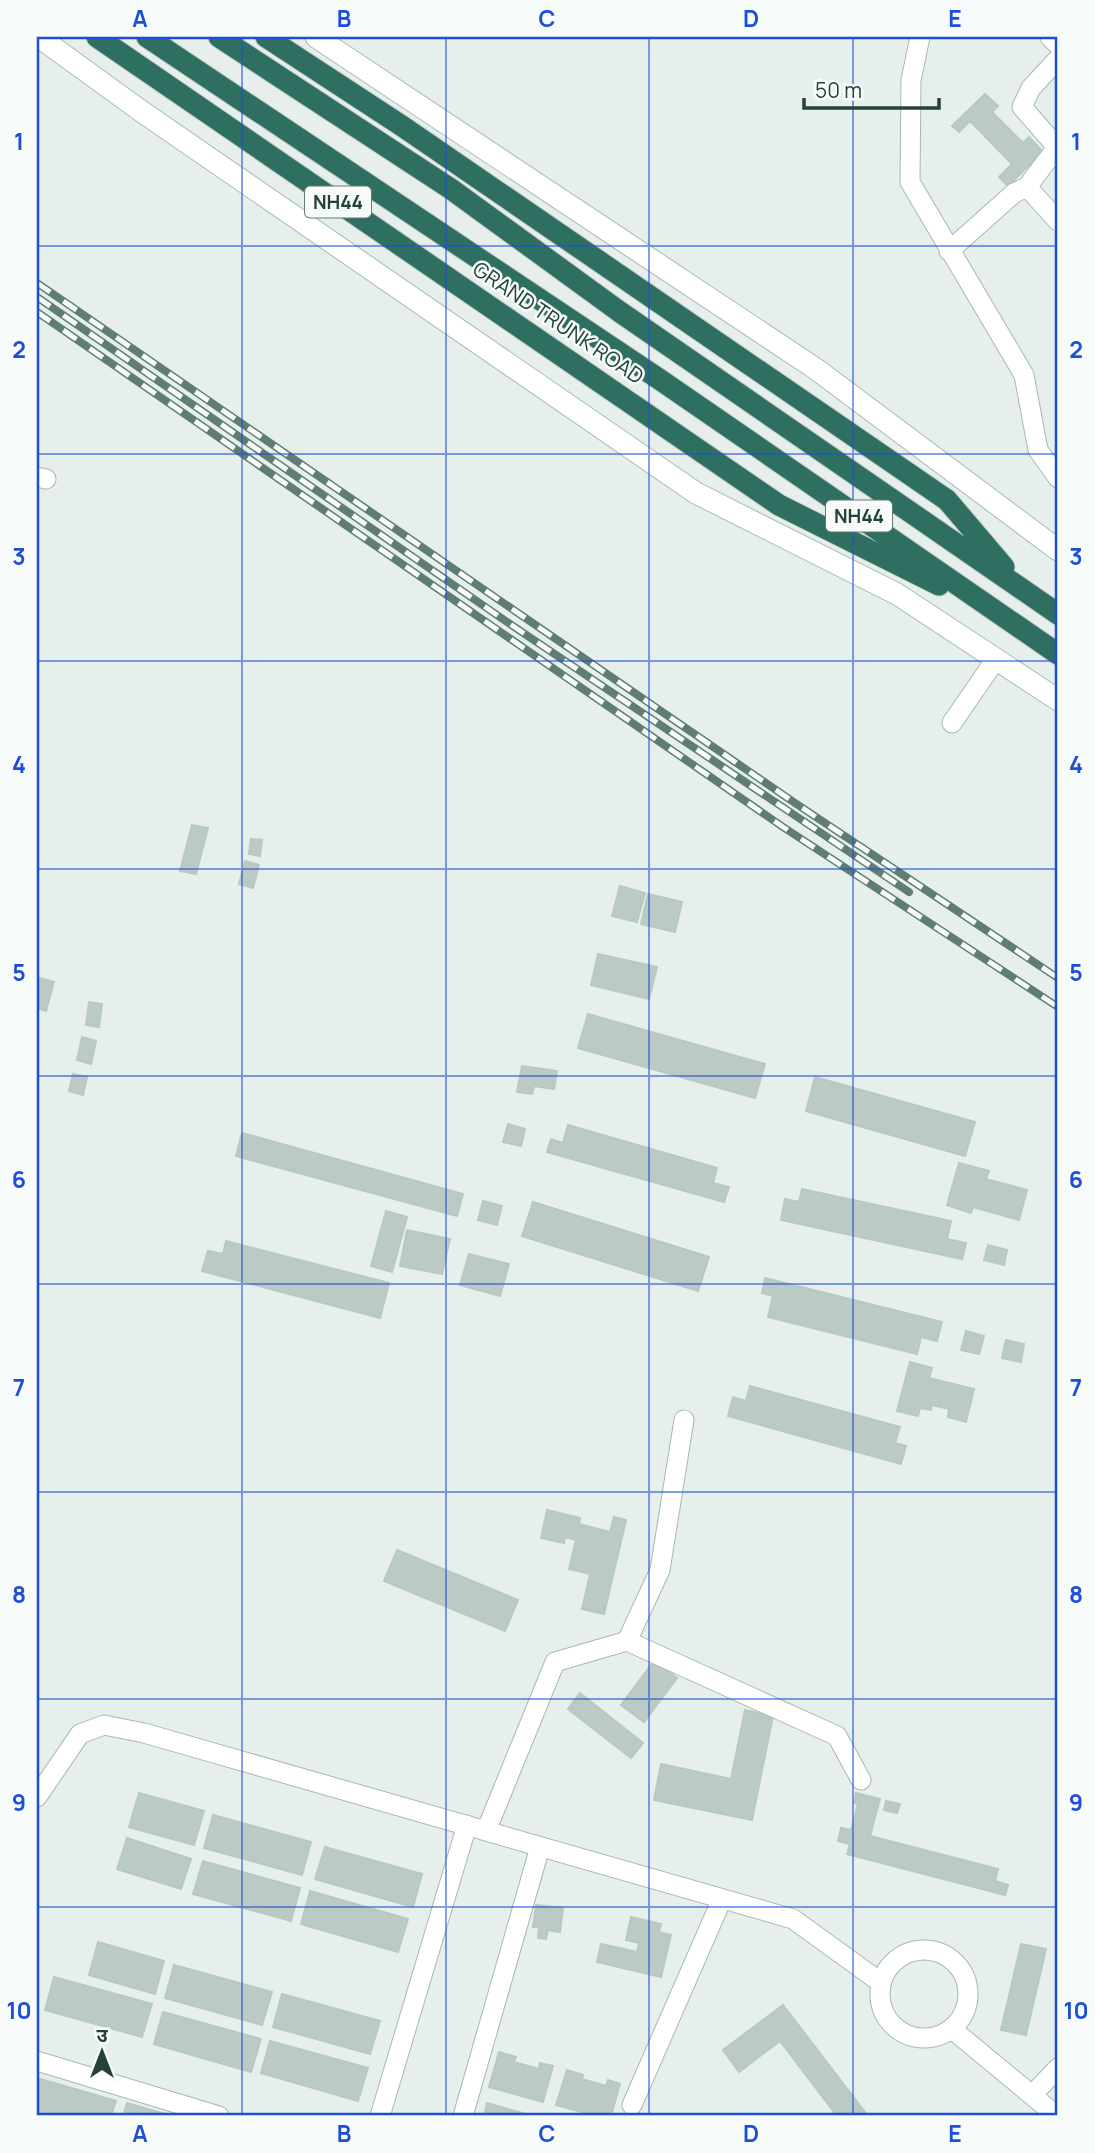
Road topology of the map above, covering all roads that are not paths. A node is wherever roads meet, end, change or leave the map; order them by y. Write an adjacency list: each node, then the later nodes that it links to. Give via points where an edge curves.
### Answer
1 (97, 37): 19 (highway, GRAND TRUNK ROAD / NH44, via 779,505)
2 (147, 37): 19 (highway, GRAND TRUNK ROAD / NH44)
3 (219, 37): 17 (highway, GRAND TRUNK ROAD / NH44, via 451,189 620,312)
4 (266, 37): 17 (highway, GRAND TRUNK ROAD / NH44, via 947,500)
5 (316, 37): 16 (street, via 816,369)
6 (920, 37): 14 (street, via 911,80 910,182)
7 (1050, 37): 9 (street)
8 (45, 41): 21 (street, via 696,493 897,594)
9 (1058, 45)
10 (1058, 59): 11 (street, via 1031,88 1023,107)
11 (1058, 147): 12 (street)
12 (1027, 187): 13 (street); 14 (street, via 1014,193)
13 (1058, 221)
14 (949, 251): 15 (street, via 1024,375 1038,450)
15 (1058, 478)
16 (1058, 550)
17 (1024, 590): 18 (highway, GRAND TRUNK ROAD / NH44)
18 (1058, 614)
19 (1010, 620): 20 (highway, GRAND TRUNK ROAD / NH44)
20 (1058, 654)
21 (996, 659): 22 (street); 23 (street)
22 (1058, 700)
23 (951, 723)
24 (684, 1420): 25 (street, via 660,1570)
25 (627, 1641): 26 (street, via 837,1736); 28 (street, via 555,1662)
26 (861, 1780)
27 (37, 1797): 28 (street, via 80,1734 104,1725 144,1732)
28 (477, 1828): 29 (street); 38 (street)
29 (540, 1847): 30 (street); 39 (street)
30 (722, 1899): 31 (street, via 793,1919); 36 (street)
31 (880, 1982): 32 (street, via 880,2004 894,2028 929,2040); 32 (street, via 894,1960 915,1949 946,1953 963,1968 971,1998)
32 (953, 2030): 35 (street)
33 (37, 2061): 37 (street)
34 (1058, 2068): 35 (street)
35 (1031, 2095): 40 (street)
36 (632, 2105)
37 (219, 2116)
38 (380, 2116)
39 (463, 2116)
40 (1057, 2116)

